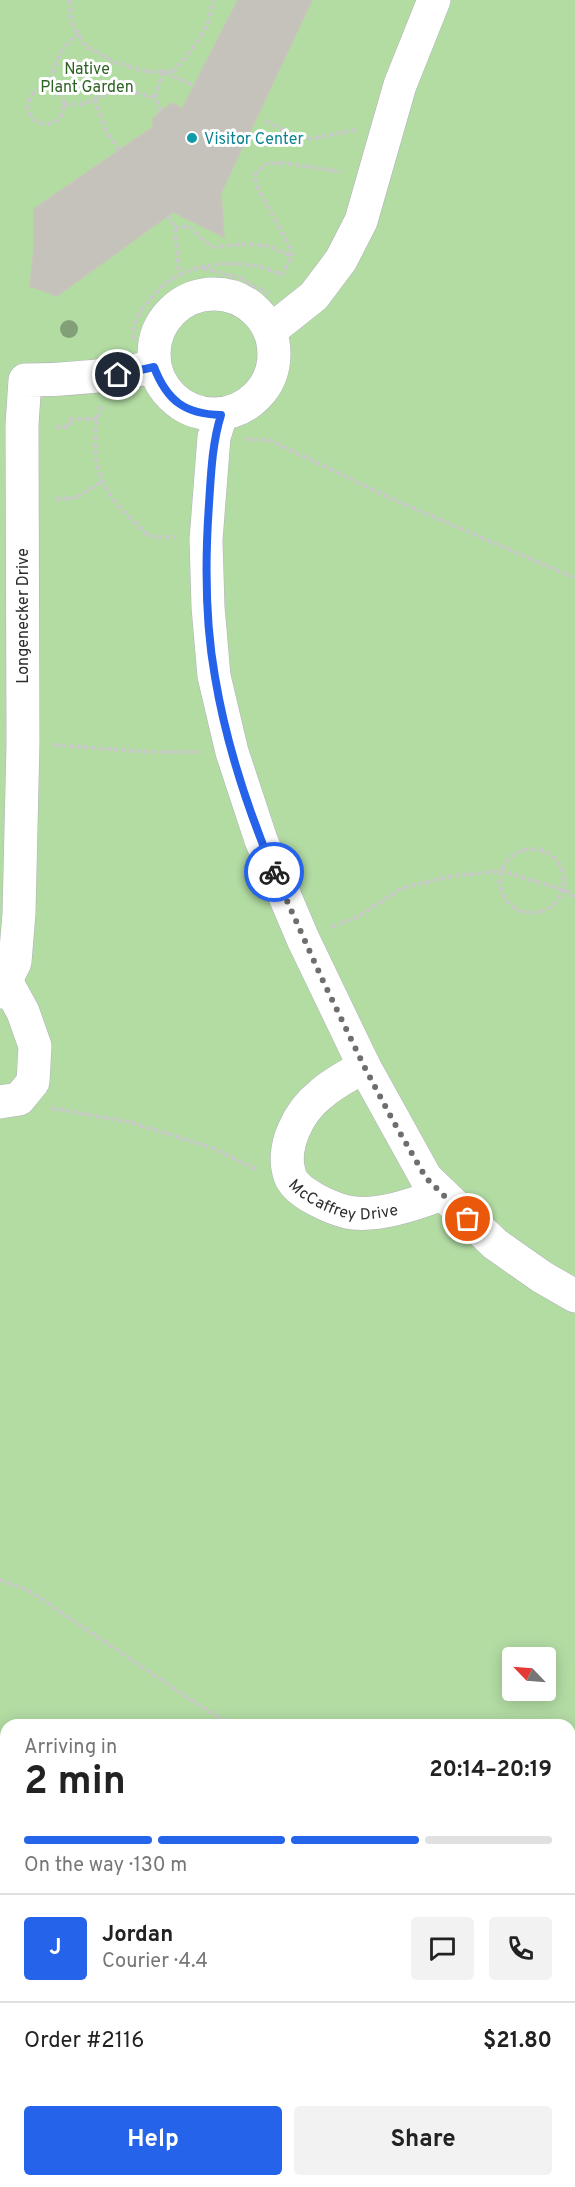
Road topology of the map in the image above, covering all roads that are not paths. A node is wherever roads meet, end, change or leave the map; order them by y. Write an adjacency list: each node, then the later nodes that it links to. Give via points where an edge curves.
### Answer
1 (434, 0): 2 (street, via 400,85 361,221 341,260 314,296)
2 (270, 331): 3 (street, via 260,314 244,301 226,294 206,294 187,300 170,312 159,328); 4 (street, via 275,349 267,385 255,399)
3 (154, 367): 4 (street, via 172,398); 5 (street, Longenecker Drive, via 118,375 25,380 20,913 15,962)
4 (218, 426): 6 (street, via 206,540 214,676 232,752 261,840)
5 (3, 987): 7 (street, via 22,1012 35,1046 33,1082)
6 (364, 1066): 8 (street, via 426,1178); 8 (street, McCaffrey Drive, via 320,1094 298,1121 287,1152 290,1177 313,1200 349,1212 381,1212)
7 (9, 1101)
8 (442, 1194): 9 (street, via 495,1244)
9 (575, 1296)

